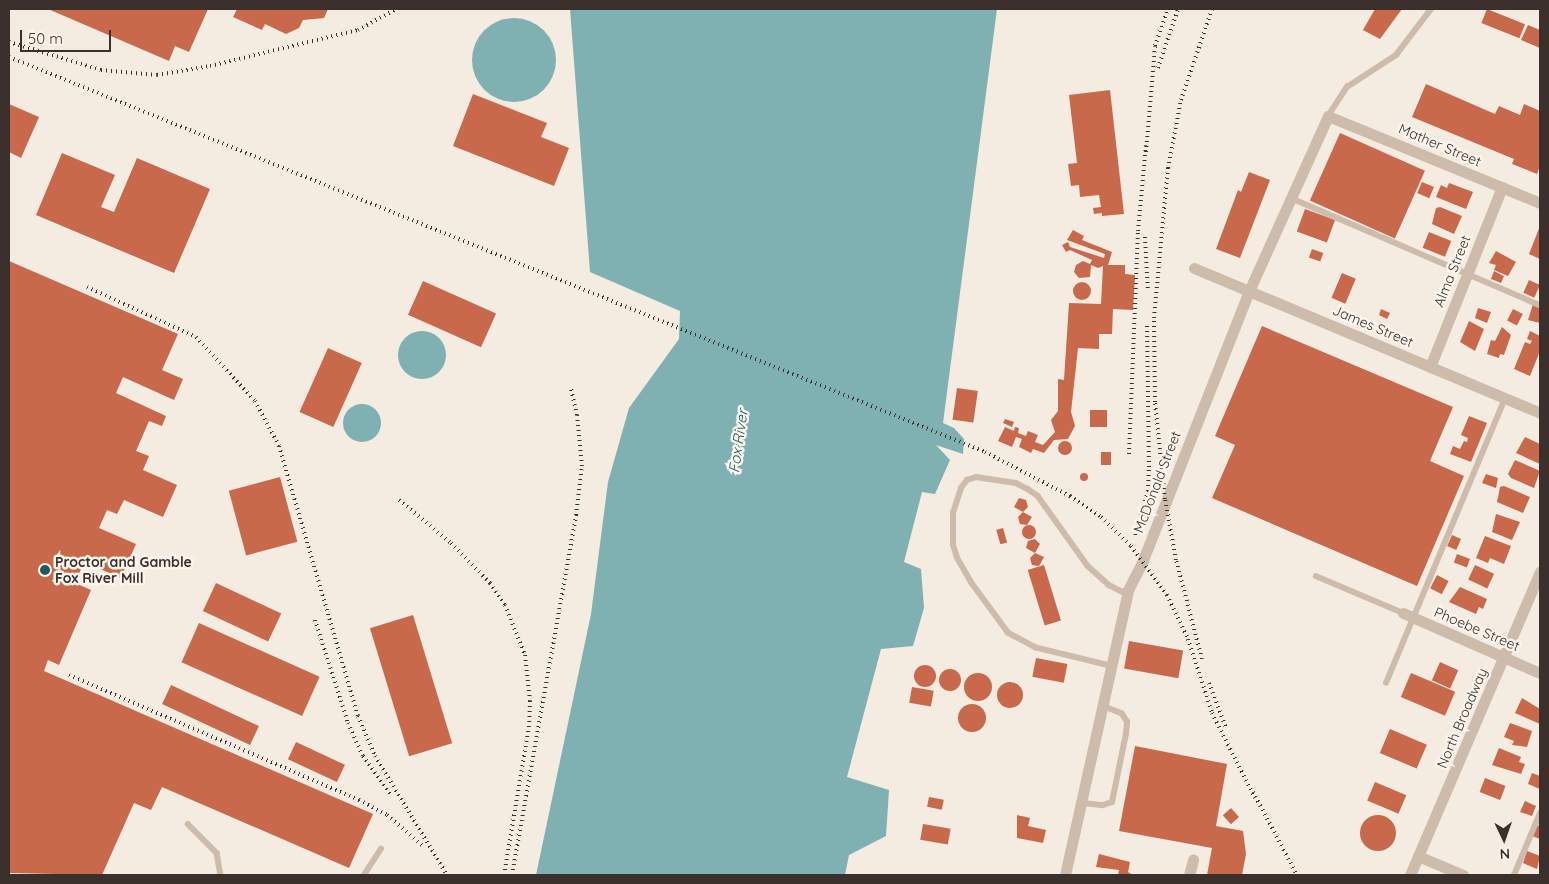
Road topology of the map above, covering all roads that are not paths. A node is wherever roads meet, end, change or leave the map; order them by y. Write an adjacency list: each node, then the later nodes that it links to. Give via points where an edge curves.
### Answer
1 (1431, 9): 2 (lane, via 1396,55 1347,87)
2 (1328, 116): 3 (street, Mather Street); 4 (street, McDonald Street)
3 (1502, 187): 5 (street, Mather Street); 7 (street, Alma Street)
4 (1289, 198): 7 (lane); 8 (street, McDonald Street)
5 (1540, 202)
6 (1194, 268): 8 (street, James Street)
7 (1466, 273): 9 (lane); 10 (street, Alma Street)
8 (1249, 291): 10 (street, James Street); 15 (street, McDonald Street)
9 (1540, 305)
10 (1430, 367): 11 (street, James Street)
11 (1505, 398): 12 (street, James Street); 16 (lane)
12 (1540, 413)
13 (1540, 572): 17 (street, North Broadway)
14 (1316, 576): 16 (lane)
15 (1126, 594): 18 (street, McDonald Street); 18 (lane, via 1108,585 1088,566 1038,496 1028,489 1016,483 976,476 961,488 953,513 954,545 963,572 1004,627 1036,648)
16 (1408, 615): 17 (street, Phoebe Street); 20 (lane)
17 (1504, 657): 19 (street, Phoebe Street); 26 (street, North Broadway)
18 (1110, 666): 21 (street, McDonald Street)
19 (1540, 673)
20 (1386, 683)
21 (1102, 706): 22 (street, McDonald Street); 22 (lane, via 1122,714 1127,722 1126,734 1112,802 1103,805)
22 (1083, 803): 30 (street, McDonald Street)
23 (1540, 813): 34 (lane)
24 (188, 824): 28 (lane, via 216,853)
25 (381, 849): 29 (lane)
26 (1418, 856): 32 (street, North Broadway); 33 (street)
27 (1193, 860): 31 (street)
28 (221, 875)
29 (364, 875)
30 (1065, 875)
31 (1190, 875)
32 (1410, 875)
33 (1463, 875)
34 (1514, 875)

